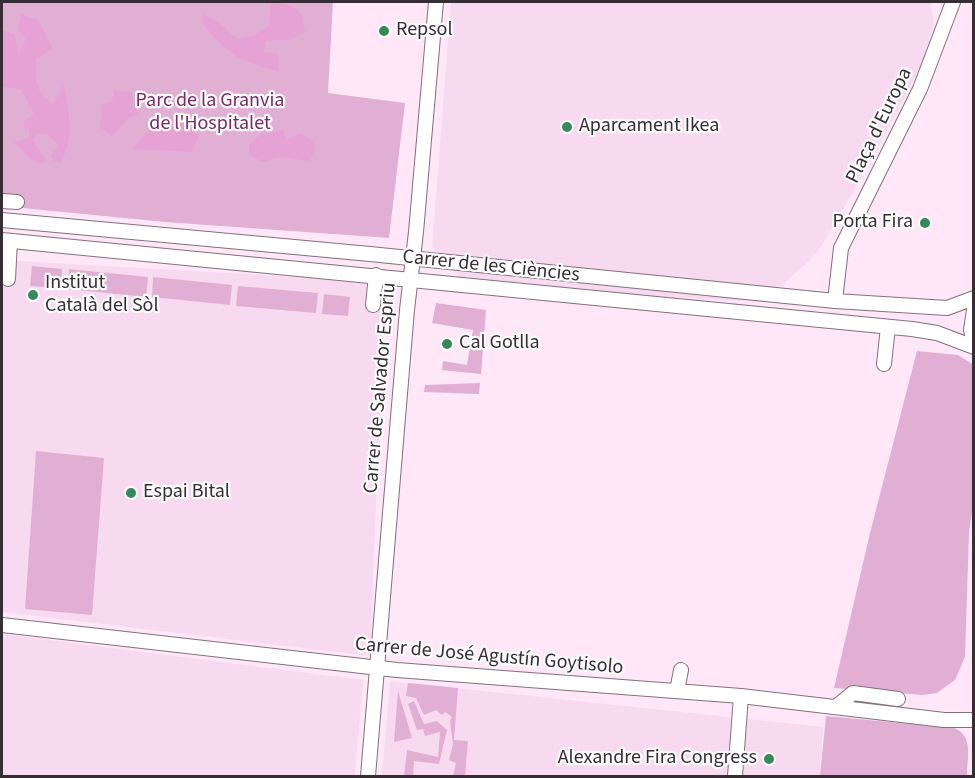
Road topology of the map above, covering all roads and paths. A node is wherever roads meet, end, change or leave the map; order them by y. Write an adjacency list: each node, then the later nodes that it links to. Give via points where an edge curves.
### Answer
1 (435, 2): 7 (street, Carrer de Salvador Espriu)
2 (953, 2): 12 (street, Plaça d'Europa, via 920,89 841,248)
3 (2, 201): 4 (street)
4 (17, 202)
5 (2, 220): 7 (street, Carrer de les Ciències)
6 (6, 241): 8 (street, Carrer de les Ciències); 10 (street)
7 (413, 258): 9 (street, Carrer de Salvador Espriu); 12 (street, Carrer de les Ciències)
8 (376, 275): 9 (street, Carrer de les Ciències); 13 (street)
9 (410, 278): 15 (street, Carrer de les Ciències); 20 (street, Carrer de Salvador Espriu)
10 (8, 279)
11 (974, 298): 12 (street, Carrer de les Ciències, via 947,308)
12 (835, 301)
13 (373, 305)
14 (974, 310): 16 (street)
15 (888, 327): 17 (street, Carrer de les Ciències, via 937,333); 18 (street)
16 (974, 341)
17 (974, 347)
18 (884, 364)
19 (2, 625): 20 (street, Carrer de José Agustín Goytisolo)
20 (378, 668): 22 (street, Carrer de José Agustín Goytisolo); 27 (street, Carrer de Salvador Espriu)
21 (681, 670): 22 (street)
22 (677, 691): 24 (street, Carrer de José Agustín Goytisolo)
23 (896, 694): 25 (street, via 879,697 853,693)
24 (741, 696): 25 (street, Carrer de José Agustín Goytisolo); 28 (street)
25 (837, 706): 26 (street, Carrer de José Agustín Goytisolo, via 944,720)
26 (974, 720)
27 (368, 777)
28 (735, 777)

